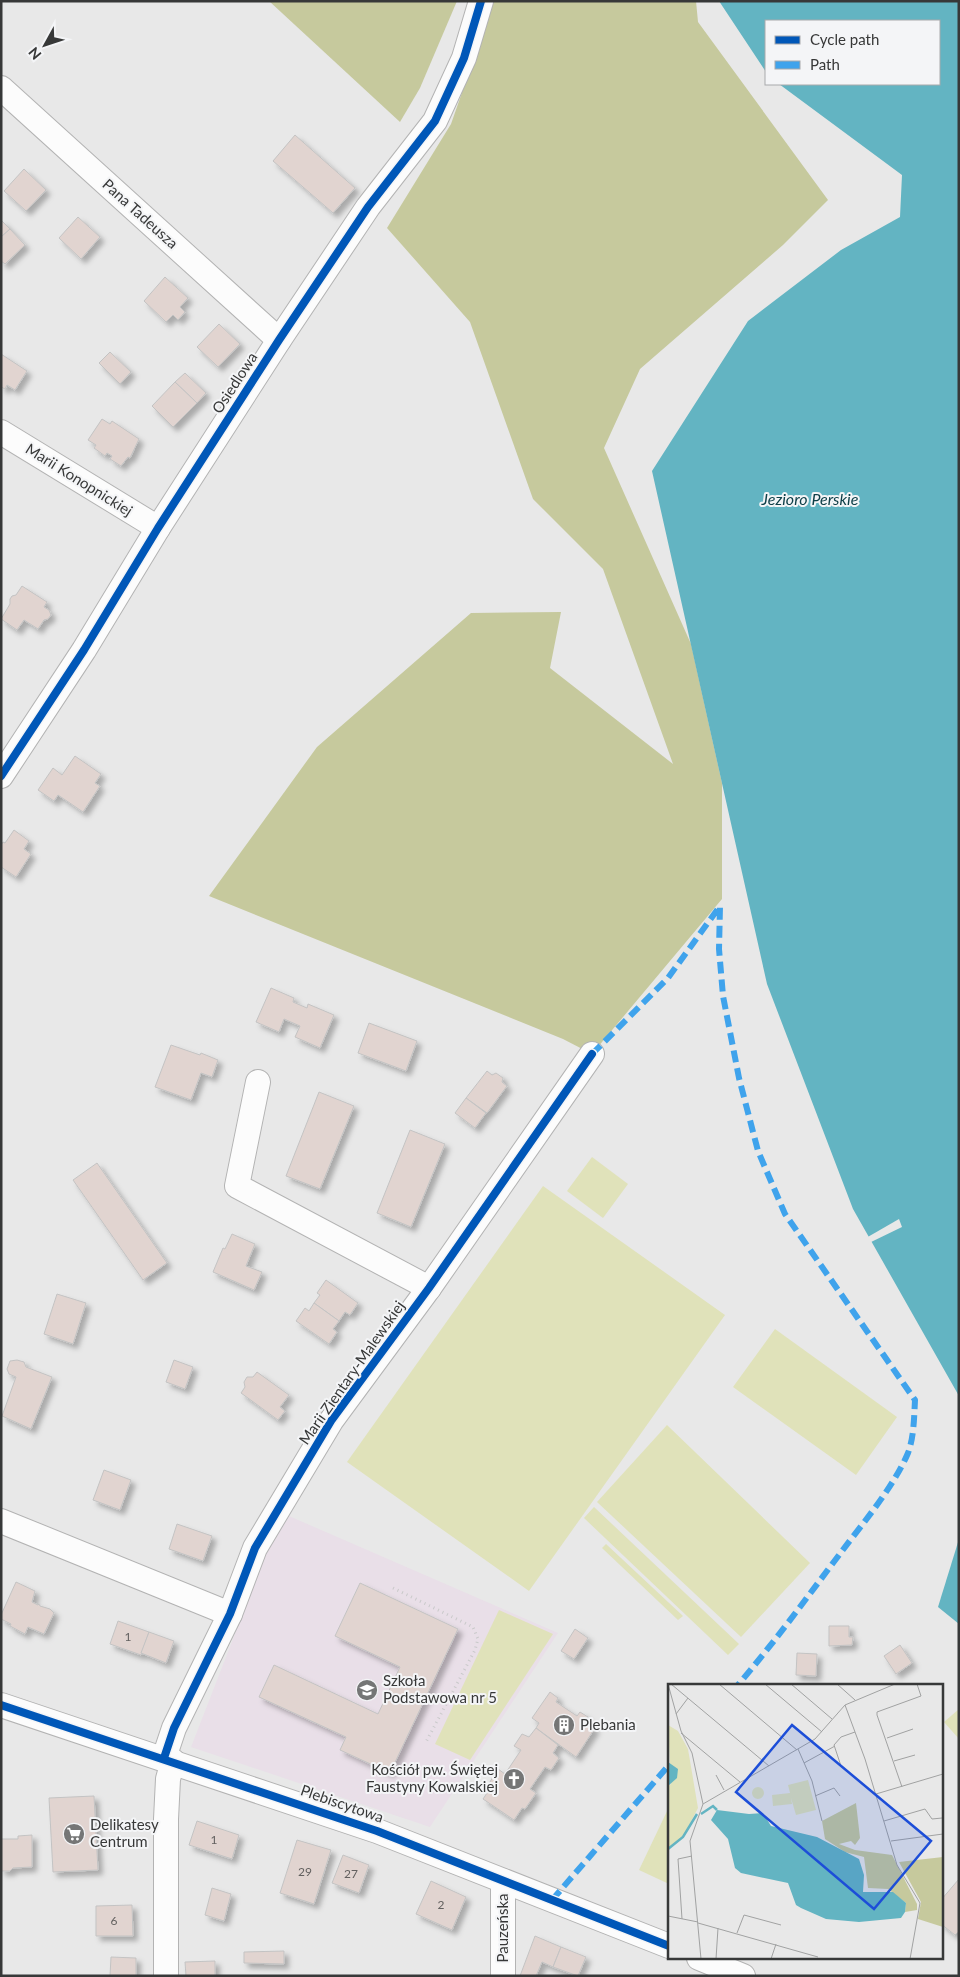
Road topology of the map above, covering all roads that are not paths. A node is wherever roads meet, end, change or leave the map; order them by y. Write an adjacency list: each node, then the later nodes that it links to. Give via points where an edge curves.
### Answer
1 (481, 1): 3 (street, Osiedlowa, via 464,58 435,121 368,207)
2 (1, 88): 3 (street, Pana Tadeusza)
3 (279, 340): 5 (street, Osiedlowa)
4 (1, 432): 5 (street, Marii Konopnickiej)
5 (158, 528): 6 (street, Osiedlowa, via 84,650)
6 (1, 776)
7 (592, 1054): 9 (street, Marii Zientary-Malewskiej)
8 (258, 1082): 9 (street, via 237,1186)
9 (429, 1288): 11 (street, Marii Zientary-Malewskiej, via 331,1422 256,1548)
10 (1, 1520): 11 (street)
11 (230, 1614): 13 (street, Marii Zientary-Malewskiej, via 174,1728)
12 (1, 1705): 13 (street, Plebiscytowa)
13 (168, 1760): 14 (street, Plebiscytowa, via 377,1831); 17 (street, Marii Zientary-Malewskiej)
14 (503, 1881): 15 (street, Plebiscytowa); 18 (street, Pauzeńska)
15 (668, 1946)
16 (704, 1960): 19 (street)
17 (166, 1976)
18 (503, 1976)
19 (743, 1976)

